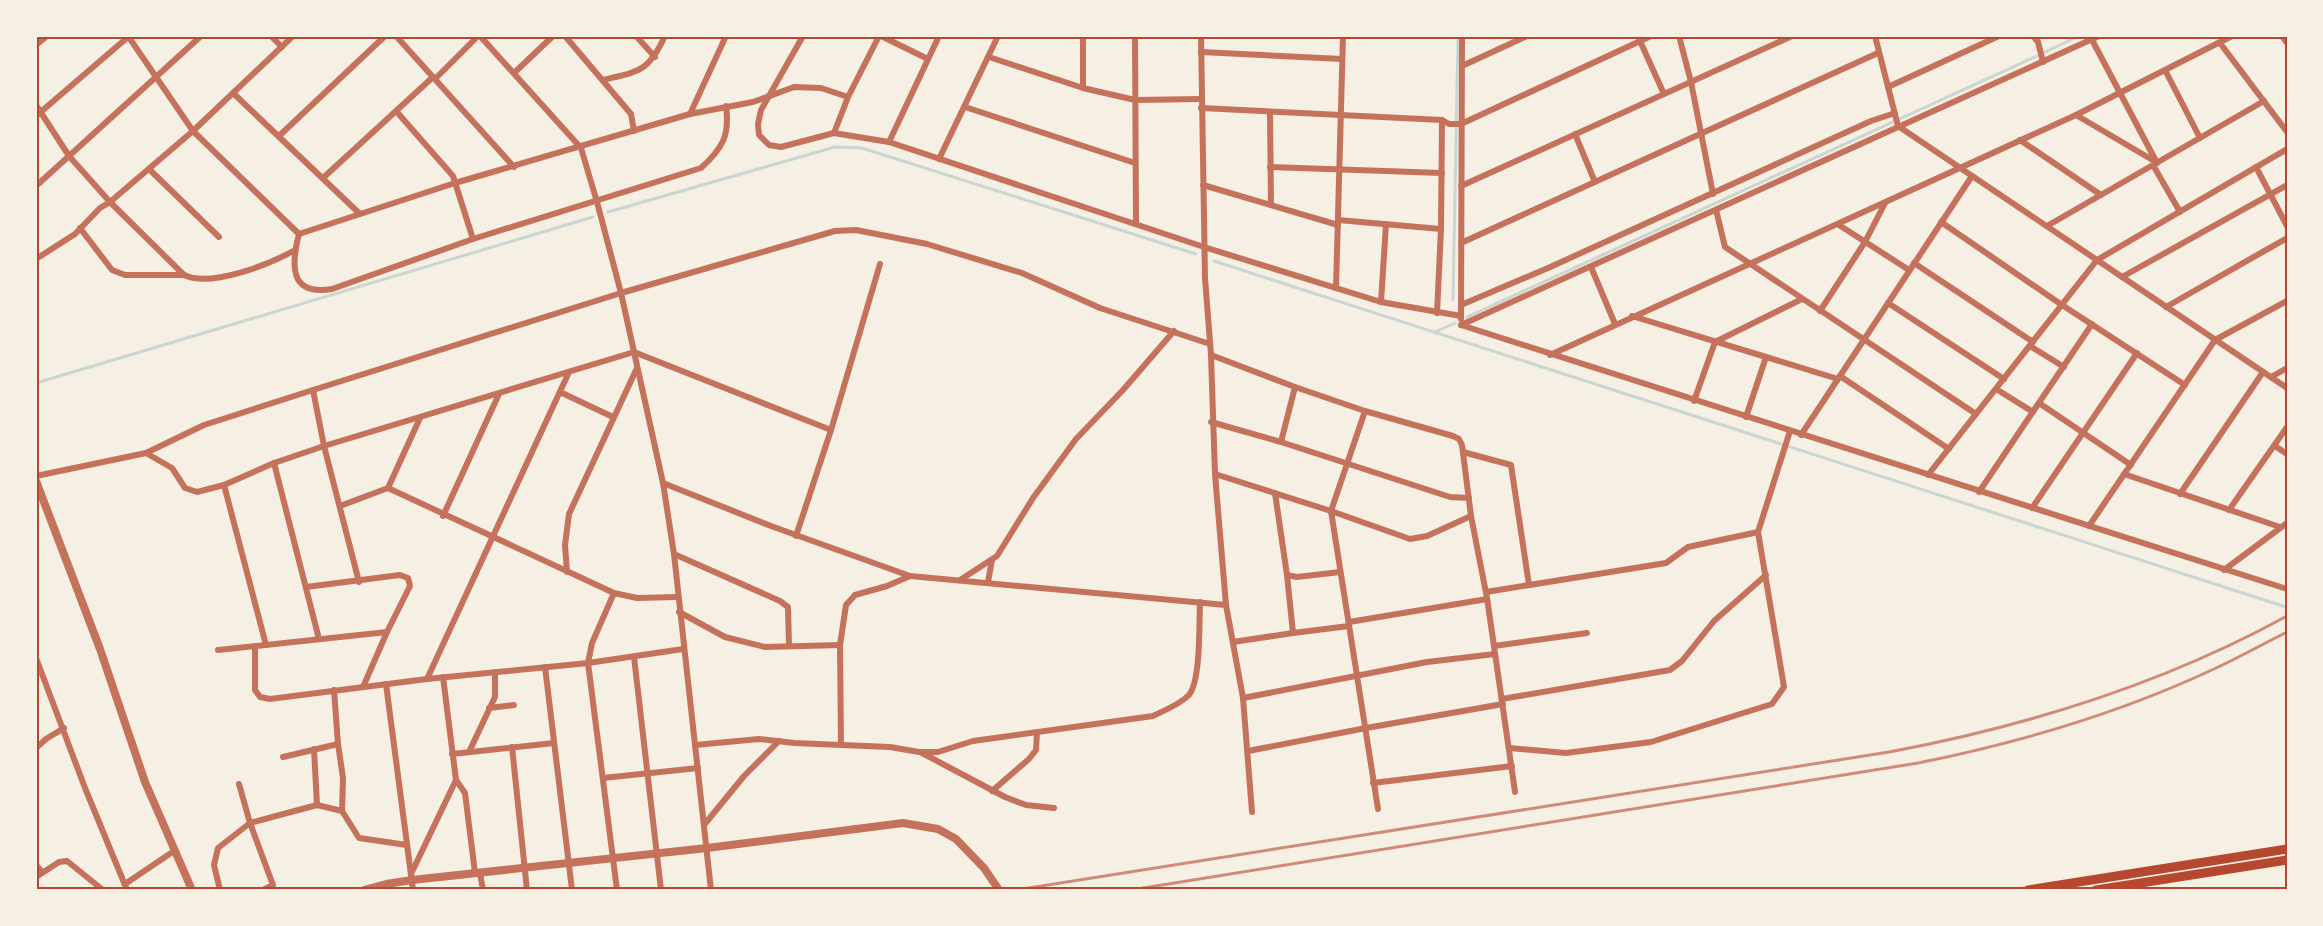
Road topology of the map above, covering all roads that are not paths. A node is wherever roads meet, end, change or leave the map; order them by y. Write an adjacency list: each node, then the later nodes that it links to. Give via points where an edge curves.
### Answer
1 (47, 36): 35 (street)
2 (128, 36): 47 (street); 68 (street)
3 (201, 36): 47 (street)
4 (271, 36): 36 (street)
5 (293, 36): 36 (street)
6 (385, 36): 81 (street)
7 (396, 36): 48 (street)
8 (479, 36): 46 (street); 48 (street)
9 (553, 36): 46 (street)
10 (564, 36): 49 (street)
11 (636, 36): 39 (street)
12 (665, 36): 39 (street)
13 (726, 36): 69 (street)
14 (803, 36): 57 (street)
15 (880, 36): 41 (street); 56 (street)
16 (939, 36): 41 (street)
17 (998, 36): 40 (street)
18 (1083, 36): 52 (street)
19 (1135, 36): 59 (street)
20 (1201, 36): 37 (street)
21 (1343, 36): 42 (street)
22 (1462, 36): 44 (street)
23 (1527, 36): 44 (street)
24 (1651, 36): 33 (street)
25 (1678, 36): 50 (street)
26 (1792, 36): 50 (street)
27 (1875, 36): 38 (street)
28 (1999, 36): 51 (street)
29 (2033, 36): 43 (street)
30 (2099, 36): 32 (street)
31 (2232, 36): 34 (street)
32 (2091, 38): 43 (street); 54 (street)
33 (1640, 41): 55 (street); 73 (street)
34 (2220, 43): 45 (street); 60 (street)
35 (36, 45)
36 (282, 47): 53 (street)
37 (1201, 52): 42 (street); 58 (street)
38 (1878, 53): 51 (street); 78 (street)
39 (655, 57): 49 (street, via 641,70)
40 (989, 57): 52 (street); 63 (street)
41 (928, 59): 84 (street)
42 (1342, 59): 70 (street)
43 (2043, 62): 74 (street)
44 (1462, 66): 73 (street)
45 (2165, 70): 54 (street); 82 (street)
46 (514, 73): 85 (street)
47 (155, 76): 75 (street); 87 (street)
48 (434, 78): 65 (street); 91 (street)
49 (603, 80): 76 (street, via 631,114)
50 (1691, 82): 55 (street); 78 (street)
51 (1887, 87): 67 (street)
52 (1083, 88): 59 (street)
53 (233, 93): 75 (street); 81 (street)
54 (2121, 93): 71 (street); 90 (street)
55 (1664, 94): 80 (street)
56 (848, 97): 57 (street, via 821,88 794,87); 79 (street)
57 (767, 98): 62 (street); 79 (street, via 758,124 759,135 769,145 781,147)
58 (1201, 99): 59 (street); 64 (street)
59 (1135, 100): 89 (street)
60 (2264, 101): 77 (street); 82 (street)
61 (36, 105): 68 (street)
62 (726, 106): 69 (street); 110 (street, via 728,124 722,146 701,168)
63 (965, 107): 88 (street); 89 (street)
64 (1201, 108): 66 (street); 103 (street)
65 (396, 111): 99 (street); 101 (street)
66 (1270, 112): 70 (street); 92 (street)
67 (1895, 113): 74 (street); 106 (street)
68 (38, 114): 87 (street)
69 (690, 114): 76 (street)
70 (1341, 115): 72 (street); 96 (street)
71 (2076, 115): 83 (street); 90 (street)
72 (1442, 120): 73 (street); 97 (street)
73 (1460, 124): 105 (street)
74 (1898, 126): 93 (street); 113 (street)
75 (193, 131): 95 (street); 125 (street)
76 (634, 131): 85 (street)
77 (2287, 132)
78 (1702, 133): 100 (street); 106 (street)
79 (834, 134): 84 (street)
80 (1575, 134): 100 (street); 105 (street)
81 (279, 136): 99 (street)
82 (2200, 138): 90 (street)
83 (2020, 140): 93 (street); 108 (street)
84 (889, 142): 88 (street)
85 (581, 147): 91 (street); 110 (street)
86 (2287, 149): 94 (street)
87 (69, 156): 104 (street); 109 (street)
88 (939, 159): 118 (street)
89 (1135, 163): 118 (street)
90 (2155, 164): 108 (street); 114 (street)
91 (514, 167): 101 (street)
92 (1270, 167): 96 (street); 112 (street)
93 (1959, 167): 98 (street); 111 (street)
94 (2256, 167): 107 (street); 114 (street)
95 (149, 169): 109 (street); 126 (street)
96 (1339, 170): 97 (street); 116 (street)
97 (1442, 173): 124 (street)
98 (1971, 176): 117 (street); 121 (street)
99 (323, 178): 115 (street)
100 (1595, 182): 130 (street)
101 (455, 183): 115 (street); 128 (street)
102 (2287, 184): 107 (street)
103 (1203, 185): 112 (street); 131 (street)
104 (36, 186)
105 (1461, 186): 130 (street)
106 (1713, 194): 148 (street)
107 (2270, 194): 122 (street); 141 (street)
108 (2101, 195): 121 (street)
109 (110, 202): 123 (street); 140 (street)
110 (597, 202): 128 (street); 143 (street)
111 (1885, 203): 120 (street); 129 (street)
112 (1271, 205): 116 (street)
113 (1716, 210): 137 (street, via 1725,247); 138 (street)
114 (2180, 212): 134 (street)
115 (360, 214): 125 (street)
116 (1338, 222): 119 (street); 142 (street)
117 (1941, 222): 135 (street); 149 (street)
118 (1136, 224): 131 (street)
119 (1386, 224): 124 (street); 146 (street)
120 (1839, 225): 129 (street); 137 (street)
121 (2047, 226): 134 (street)
122 (2287, 226)
123 (80, 228): 133 (street); 140 (street, via 117,273)
124 (1441, 229): 152 (street)
125 (299, 234): 132 (street)
126 (219, 237)
127 (2287, 238): 150 (street)
128 (473, 239): 132 (street, via 317,292 304,286 293,268)
129 (1865, 242): 139 (street); 151 (street)
130 (1461, 243): 148 (street)
131 (1204, 247): 142 (street); 162 (street)
132 (295, 250): 140 (street, via 219,278 197,280)
133 (36, 260)
134 (2097, 260): 141 (street); 149 (street)
135 (1914, 263): 139 (street); 163 (street)
136 (880, 264): 194 (street)
137 (1751, 265): 144 (street); 154 (street)
138 (1591, 267): 155 (street); 157 (street)
139 (1909, 270): 147 (street)
140 (184, 275)
141 (2122, 277): 150 (street)
142 (1336, 288): 146 (street)
143 (621, 293): 158 (street, via 816,235 856,230 927,244 1022,273 1100,308); 164 (street); 181 (street)
144 (1802, 299): 151 (street); 161 (street)
145 (2287, 301): 159 (street)
146 (1381, 302): 152 (street)
147 (1888, 303): 160 (street); 176 (street)
148 (1461, 305): 153 (street)
149 (2062, 305): 156 (street); 163 (street)
150 (2166, 306): 159 (street)
151 (1820, 310): 160 (street)
152 (1437, 313): 153 (street)
153 (1461, 316): 157 (street)
154 (1632, 316): 155 (street); 161 (street)
155 (1616, 324): 167 (street)
156 (2092, 324): 165 (street); 170 (street)
157 (1461, 325): 167 (street)
158 (1174, 331): 162 (street); 232 (street, via 1076,439)
159 (2216, 339): 173 (street); 177 (street)
160 (1864, 340): 175 (street); 188 (street)
161 (1715, 342): 168 (street); 184 (street)
162 (1210, 344): 166 (street)
163 (2031, 344): 170 (street); 176 (street)
164 (634, 352): 169 (street); 172 (street); 194 (street)
165 (2137, 353): 177 (street); 195 (street)
166 (1211, 355): 178 (street); 192 (street)
167 (1550, 355): 184 (street)
168 (1766, 357): 175 (street); 190 (street)
169 (637, 367): 189 (street); 212 (street)
170 (2064, 367): 185 (street)
171 (2287, 368): 174 (street)
172 (569, 372): 182 (street); 183 (street)
173 (2263, 372): 174 (street); 217 (street)
174 (2271, 377): 180 (street)
175 (1839, 378): 197 (street); 201 (street)
176 (2004, 379): 179 (street)
177 (2185, 385): 207 (street)
178 (1295, 387): 186 (street); 198 (street)
179 (1996, 388): 187 (street); 188 (street)
180 (2287, 388)
181 (313, 390): 199 (street); 203 (street, via 204,425)
182 (560, 392): 189 (street); 230 (street)
183 (499, 394): 191 (street); 223 (street)
184 (1694, 401): 190 (street)
185 (2039, 403): 187 (street); 195 (street)
186 (1365, 411): 202 (street, via 1453,436 1459,439); 206 (street)
187 (2033, 412): 215 (street)
188 (1976, 414): 201 (street)
189 (613, 417): 234 (street, via 569,514)
190 (1746, 417): 196 (street)
191 (420, 418): 199 (street); 214 (street)
192 (1212, 422): 198 (street); 208 (street)
193 (2287, 427): 200 (street)
194 (831, 430): 229 (street)
195 (2083, 433): 207 (street); 220 (street)
196 (1789, 434): 197 (street); 228 (street)
197 (1801, 435): 210 (street)
198 (1281, 442): 206 (street)
199 (324, 446): 205 (street); 219 (street)
200 (2275, 446): 204 (street); 221 (street)
201 (1949, 449): 210 (street)
202 (1463, 452): 218 (street); 242 (street, via 1511,465)
203 (146, 453): 211 (street); 213 (street, via 172,468 185,488 197,492)
204 (2287, 454)
205 (274, 462): 213 (street); 243 (street)
206 (1347, 464): 218 (street, via 1450,497); 222 (street)
207 (2131, 465): 209 (street)
208 (1215, 474): 216 (street); 249 (street)
209 (2124, 474): 217 (street); 226 (street)
210 (1928, 475): 215 (street)
211 (36, 478): 317 (street, via 145,782)
212 (663, 483): 229 (street); 231 (street)
213 (224, 485): 257 (street)
214 (388, 488): 219 (street); 223 (street)
215 (1979, 492): 220 (street)
216 (1275, 494): 222 (street); 236 (street)
217 (2180, 494): 221 (street)
218 (1469, 498): 224 (street)
219 (340, 506): 240 (street)
220 (2032, 508): 226 (street)
221 (2229, 510): 227 (street)
222 (1331, 511): 224 (street, via 1410,539 1427,536); 235 (street)
223 (443, 516): 230 (street)
224 (1471, 516): 246 (street)
225 (2287, 523): 227 (street)
226 (2089, 526): 233 (street)
227 (2280, 528): 233 (street)
228 (1758, 532): 237 (street); 242 (street, via 1688,547 1666,562)
229 (796, 536): 238 (street)
230 (493, 538): 234 (street); 273 (street)
231 (674, 554): 247 (street); 260 (street, via 788,607)
232 (992, 560): 239 (street); 241 (street)
233 (2224, 570): 244 (street)
234 (567, 572): 245 (street)
235 (1340, 572): 236 (street); 251 (street)
236 (1287, 575): 253 (street)
237 (1766, 575): 278 (street, via 1714,621 1670,670); 291 (street, via 1784,687 1772,704 1651,742 1566,753)
238 (910, 576): 239 (street); 258 (street, via 855,595 846,605)
239 (960, 580): 241 (street)
240 (359, 582): 243 (street); 252 (street, via 400,575 408,578 410,586)
241 (988, 582): 248 (street)
242 (1529, 585): 246 (street)
243 (306, 587): 255 (street)
244 (2287, 589)
245 (614, 593): 247 (street, via 637,598); 267 (street)
246 (1487, 596): 251 (street); 261 (street)
247 (677, 597): 250 (street)
248 (1200, 603): 249 (street); 283 (street, via 1197,666 1190,693 1178,704 1153,716)
249 (1226, 605): 256 (street)
250 (679, 612): 260 (street, via 725,637 765,647); 262 (street)
251 (1349, 624): 253 (street); 271 (street)
252 (387, 632): 255 (street); 275 (street)
253 (1293, 633): 256 (street)
254 (1587, 633): 261 (street)
255 (319, 639): 257 (street)
256 (1233, 642): 277 (street)
257 (266, 645): 259 (street)
258 (840, 645): 260 (street); 288 (street)
259 (255, 646): 263 (street); 276 (street, via 255,690 260,698)
260 (789, 646)
261 (1494, 646): 264 (street)
262 (683, 649): 265 (street); 287 (street)
263 (218, 650)
264 (1495, 654): 271 (street); 278 (street)
265 (634, 657): 267 (street); 300 (street)
266 (36, 658): 269 (street)
267 (588, 663): 268 (street); 301 (street)
268 (545, 667): 270 (street); 285 (street)
269 (39, 671): 281 (street)
270 (495, 672): 272 (street); 280 (street, via 496,686)
271 (1357, 675): 277 (street); 282 (street)
272 (443, 677): 273 (street); 296 (street)
273 (427, 679): 274 (street)
274 (386, 684): 275 (street); 314 (street)
275 (363, 687): 276 (street)
276 (334, 690): 286 (street)
277 (1243, 698): 293 (street)
278 (1503, 702): 282 (street); 291 (street)
279 (513, 705): 280 (street)
280 (489, 708): 294 (street)
281 (64, 728): 290 (street); 328 (street)
282 (1366, 728): 293 (street); 303 (street)
283 (1037, 732): 295 (street, via 973,741 938,752); 305 (street, via 1036,750)
284 (779, 741): 287 (street); 288 (street); 313 (street)
285 (554, 743): 289 (street); 321 (street)
286 (338, 744): 292 (street); 310 (street)
287 (695, 745): 299 (street)
288 (841, 745): 295 (street)
289 (512, 747): 294 (street); 323 (street)
290 (36, 748)
291 (1509, 748): 298 (street)
292 (314, 749): 297 (street); 307 (street)
293 (1248, 751): 311 (street)
294 (469, 752): 296 (street)
295 (919, 752): 305 (street)
296 (452, 754): 302 (street)
297 (283, 757)
298 (1512, 766): 303 (street); 306 (street)
299 (698, 768): 300 (street); 313 (street)
300 (648, 773): 301 (street); 318 (street)
301 (603, 778): 319 (street)
302 (456, 780): 325 (street, via 465,793); 327 (street)
303 (1373, 783): 309 (street)
304 (239, 784): 312 (street)
305 (992, 791): 308 (street, via 1026,805)
306 (1515, 792)
307 (317, 805): 310 (street); 312 (street)
308 (1054, 808)
309 (1378, 809)
310 (342, 812): 314 (street, via 359,838)
311 (1252, 812)
312 (250, 823): 332 (street, via 218,848 214,865); 333 (street, via 273,885)
313 (704, 825): 315 (street)
314 (407, 844): 327 (street)
315 (707, 848): 318 (street); 341 (street); 342 (street, via 903,823 938,829 956,839)
316 (2287, 849): 343 (highway)
317 (174, 850): 328 (street); 331 (street)
318 (658, 853): 319 (street); 340 (street)
319 (613, 858): 321 (street); 339 (street)
320 (2287, 860): 329 (highway)
321 (569, 863): 323 (street); 338 (street)
322 (36, 865): 324 (street)
323 (525, 868): 325 (street); 337 (street)
324 (42, 872): 326 (street); 330 (street, via 67,861)
325 (478, 873): 327 (street); 336 (street)
326 (36, 877)
327 (412, 877): 334 (street); 335 (street)
328 (126, 887)
329 (2136, 887): 344 (highway)
330 (103, 890)
331 (192, 890)
332 (220, 890)
333 (263, 890)
334 (364, 890)
335 (413, 890)
336 (483, 890)
337 (527, 890)
338 (573, 890)
339 (617, 890)
340 (661, 890)
341 (711, 890)
342 (999, 890)
343 (2028, 890)
344 (2096, 890)

